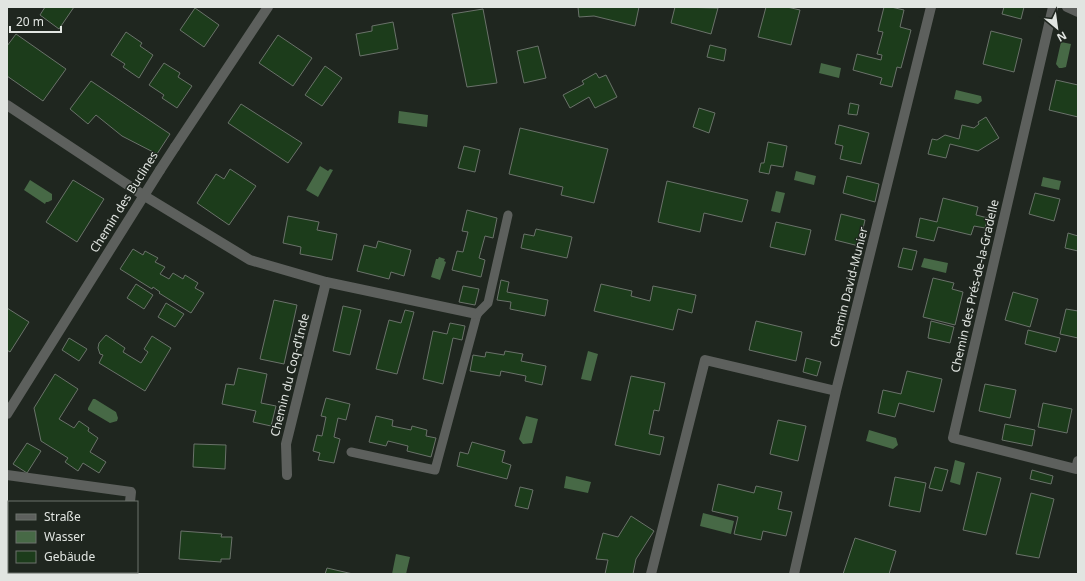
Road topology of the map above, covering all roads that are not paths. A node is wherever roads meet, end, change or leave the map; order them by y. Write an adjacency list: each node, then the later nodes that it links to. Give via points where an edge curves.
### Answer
1 (268, 7): 7 (street, Chemin des Buclines)
2 (931, 7): 11 (street, Chemin David-Munier)
3 (1053, 7): 14 (street, Chemin des Prés-de-la-Gradelle, via 952,438 1076,469)
4 (1067, 7): 5 (street)
5 (1078, 12)
6 (7, 105): 7 (street)
7 (143, 195): 9 (street, via 250,260); 12 (street, Chemin des Buclines)
8 (508, 215): 10 (lane, via 488,303)
9 (326, 282): 10 (street); 16 (street, Chemin du Coq-d'Inde, via 286,444)
10 (477, 314): 13 (lane, via 435,470)
11 (836, 391): 18 (street, via 705,360); 19 (street, Chemin David-Munier)
12 (7, 414)
13 (350, 452)
14 (1078, 461)
15 (7, 475): 17 (street, via 131,492)
16 (287, 475)
17 (130, 501)
18 (651, 574)
19 (794, 574)

